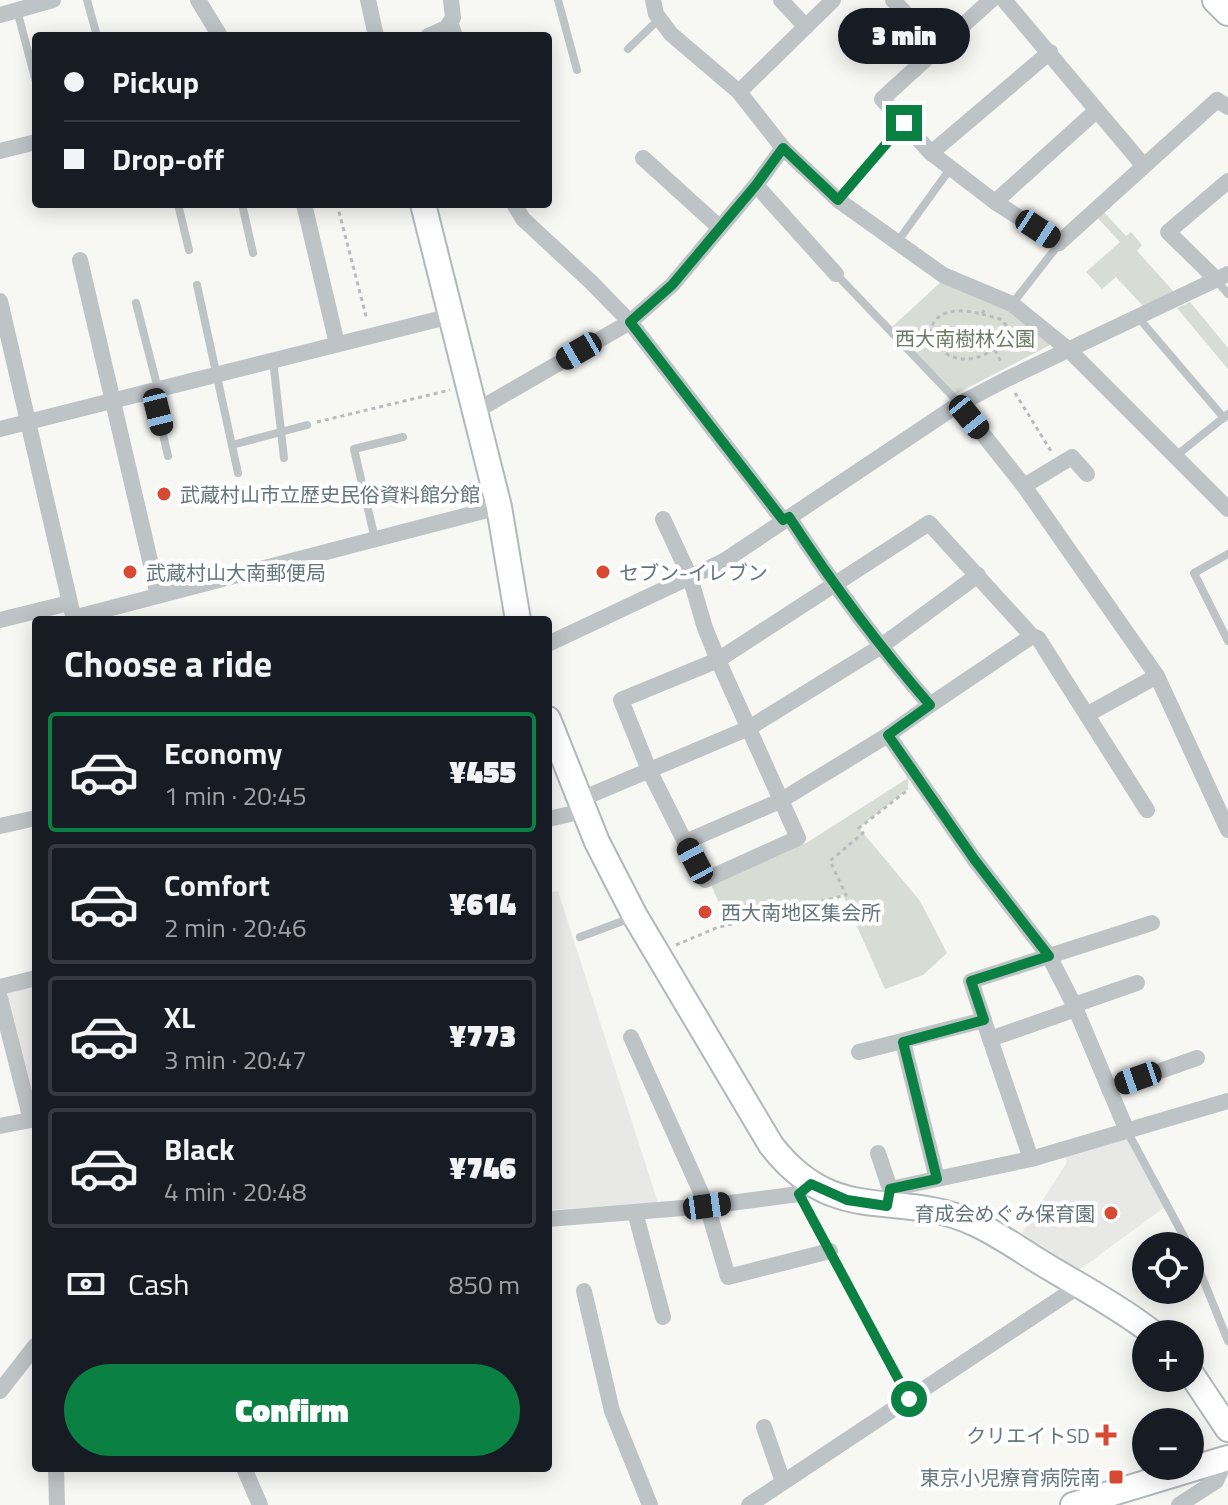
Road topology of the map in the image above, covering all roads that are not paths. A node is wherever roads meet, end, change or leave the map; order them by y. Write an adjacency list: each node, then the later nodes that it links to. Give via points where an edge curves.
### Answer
1 (53, 0): 14 (street)
2 (87, 0): 20 (lane)
3 (198, 0): 21 (street)
4 (368, 0): 22 (street)
5 (451, 0): 17 (street)
6 (558, 0): 29 (lane)
7 (653, 0): 18 (street)
8 (781, 0): 19 (street)
9 (833, 0): 19 (street)
10 (893, 0): 25 (street)
11 (991, 0): 25 (street)
12 (1004, 0): 27 (street)
13 (1216, 0): 15 (main road)
14 (17, 10): 16 (street); 28 (lane)
15 (1228, 12)
16 (0, 15)
17 (453, 18): 23 (street); 24 (lane)
18 (659, 18): 26 (lane); 30 (street, via 690,53)
19 (806, 27): 30 (street)
20 (96, 32)
21 (218, 32)
22 (375, 32)
23 (437, 32)
24 (458, 32)
25 (938, 48): 33 (street, via 882,99)
26 (628, 49)
27 (1050, 52): 32 (street); 37 (street)
28 (32, 67)
29 (577, 70)
30 (739, 92): 35 (street)
31 (1228, 107): 39 (street, via 1217,100)
32 (1096, 111): 39 (street); 44 (street)
33 (904, 123): 37 (street); 43 (lane)
34 (32, 143): 36 (street)
35 (783, 148): 42 (street); 43 (street)
36 (0, 151)
37 (931, 153): 40 (street)
38 (643, 158): 50 (street)
39 (1143, 165): 52 (street)
40 (951, 168): 44 (street); 51 (lane)
41 (1228, 181): 57 (street, via 1168,232)
42 (756, 185): 50 (street); 56 (street)
43 (838, 200): 51 (street)
44 (995, 202): 52 (street)
45 (179, 208): 53 (lane)
46 (243, 208): 54 (lane)
47 (305, 208): 66 (street)
48 (424, 208): 63 (street)
49 (516, 208): 65 (street)
50 (719, 227): 65 (street, via 672,285)
51 (898, 241): 62 (street, via 943,275)
52 (1059, 243): 62 (lane)
53 (189, 250)
54 (253, 253)
55 (80, 260): 71 (street)
56 (836, 274): 72 (lane)
57 (1222, 276): 59 (lane); 64 (street)
58 (197, 285): 69 (lane)
59 (1228, 294)
60 (0, 301): 75 (street)
61 (136, 303): 70 (lane)
62 (1012, 304): 67 (street)
63 (451, 316): 66 (street); 73 (street)
64 (1137, 316): 67 (street); 74 (lane)
65 (630, 322): 73 (street); 89 (street)
66 (337, 344): 68 (street)
67 (1069, 350): 72 (street); 81 (street)
68 (273, 360): 69 (street); 78 (lane)
69 (216, 374): 70 (street); 80 (lane)
70 (155, 390): 71 (street); 82 (lane)
71 (114, 401): 75 (street); 96 (street)
72 (959, 404): 86 (street); 89 (street)
73 (476, 411): 87 (street)
74 (1226, 416): 81 (lane)
75 (29, 421): 77 (street); 97 (street)
76 (307, 425): 78 (lane)
77 (0, 429)
78 (281, 432): 80 (lane); 83 (lane)
79 (403, 437): 91 (lane, via 354,449)
80 (232, 445): 84 (lane)
81 (1177, 455): 88 (street)
82 (168, 456)
83 (284, 458)
84 (238, 473)
85 (1087, 474): 86 (street, via 1072,457)
86 (1024, 486): 107 (street)
87 (499, 507): 91 (street); 99 (street)
88 (1228, 509)
89 (786, 518): 94 (street, via 724,561); 95 (street)
90 (663, 519): 94 (street)
91 (375, 539): 96 (street)
92 (1228, 554): 103 (lane, via 1194,573)
93 (978, 575): 95 (street, via 929,523); 102 (street); 105 (street)
94 (690, 577): 104 (street); 106 (street)
95 (833, 585): 105 (street); 106 (street)
96 (158, 595): 97 (street)
97 (72, 613): 98 (street)
98 (41, 616)
99 (517, 616)
100 (32, 617): 101 (street)
101 (0, 620)
102 (1032, 636): 108 (street); 109 (street)
103 (1228, 641)
104 (552, 642)
105 (880, 647): 108 (street); 110 (street)
106 (718, 660): 110 (street); 113 (street, via 621,700)
107 (1157, 676): 109 (street); 120 (street)
108 (930, 705): 112 (street)
109 (1088, 714): 116 (street)
110 (749, 728): 113 (street); 114 (street)
111 (552, 730): 115 (street)
112 (888, 735): 114 (street); 125 (street)
113 (649, 770): 115 (street); 121 (street)
114 (780, 801): 121 (street); 121 (street, via 798,838 705,880)
115 (581, 806): 117 (street); 122 (street)
116 (1147, 810)
117 (552, 817)
118 (32, 819): 119 (street)
119 (0, 826)
120 (1228, 830)
121 (685, 842)
122 (635, 916): 124 (lane); 144 (street, via 771,1145)
123 (1152, 923): 125 (street)
124 (580, 937)
125 (1049, 956): 130 (street); 131 (street, via 971,981)
126 (32, 979): 128 (street)
127 (1137, 983): 130 (street)
128 (0, 987)
129 (0, 998): 139 (street, via 31,1120)
130 (1075, 1007): 133 (street); 137 (street)
131 (984, 1020): 133 (street); 134 (street)
132 (631, 1037): 146 (street)
133 (990, 1039): 142 (street)
134 (903, 1042): 135 (street); 143 (street)
135 (859, 1052)
136 (1197, 1058): 137 (street)
137 (1109, 1089): 140 (street)
138 (1228, 1101): 140 (street)
139 (0, 1126)
140 (1127, 1131): 142 (street); 149 (lane)
141 (878, 1153): 145 (street)
142 (1031, 1159): 143 (street)
143 (937, 1179): 145 (street)
144 (805, 1189): 145 (street, via 847,1200); 146 (street); 150 (lane)
145 (889, 1197): 152 (street, via 975,1223)
146 (707, 1206): 147 (street); 150 (street, via 728,1277)
147 (635, 1212): 148 (street); 154 (street)
148 (552, 1219)
149 (1182, 1232)
150 (830, 1251): 160 (lane)
151 (1204, 1282): 156 (lane)
152 (1079, 1286): 155 (street); 160 (street)
153 (584, 1291): 169 (street, via 612,1411)
154 (663, 1317)
155 (1132, 1320)
156 (1228, 1341)
157 (32, 1350): 158 (street)
158 (0, 1391)
159 (1203, 1392): 162 (street)
160 (909, 1399): 166 (street)
161 (764, 1427): 166 (street)
162 (1228, 1429)
163 (1227, 1458): 171 (street); 172 (street, via 1216,1481)
164 (56, 1472): 167 (street)
165 (246, 1472): 168 (street)
166 (783, 1482): 170 (street)
167 (57, 1505)
168 (260, 1505)
169 (650, 1505)
170 (749, 1505)
171 (1073, 1505)
172 (1179, 1505)

